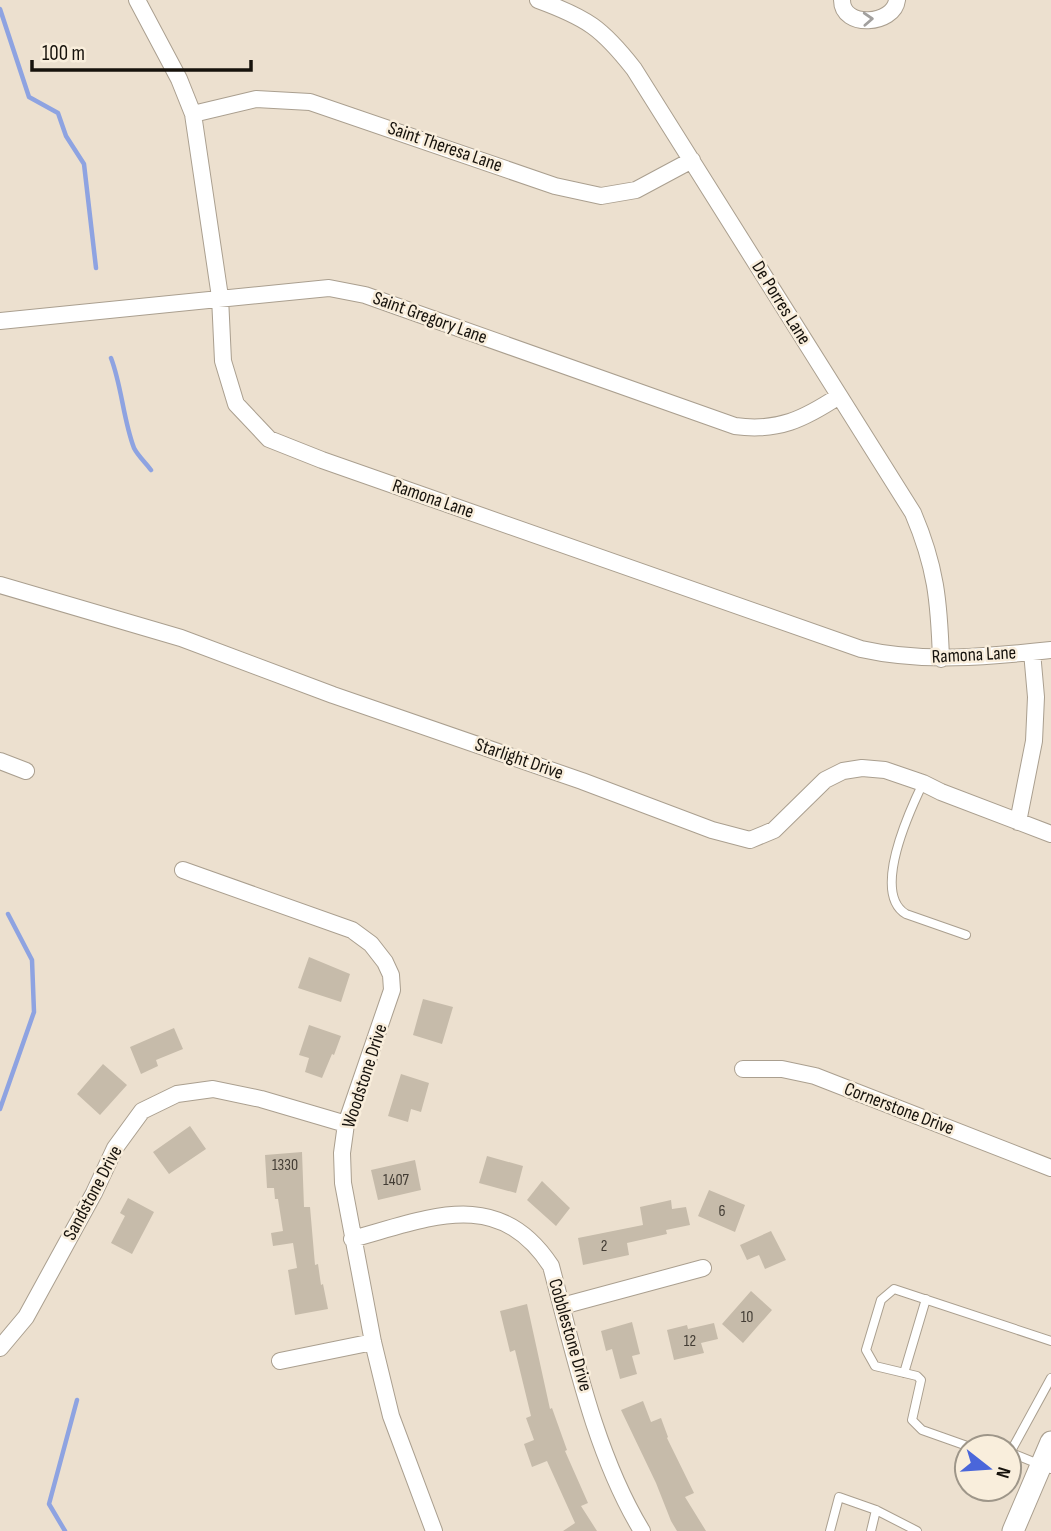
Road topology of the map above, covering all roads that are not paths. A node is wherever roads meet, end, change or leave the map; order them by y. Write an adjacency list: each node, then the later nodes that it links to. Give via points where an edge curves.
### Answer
1 (136, 0): 5 (street, Ramona Lane)
2 (538, 0): 6 (street, De Porres Lane, via 585,19 612,40)
3 (842, 0): 4 (street, one-way to 4, via 846,15 857,19 884,18 895,9)
4 (897, 0)
5 (193, 114): 6 (street, Saint Theresa Lane, via 256,99 310,102 555,186 601,196 636,190); 7 (street, Ramona Lane)
6 (692, 160): 9 (street, De Porres Lane)
7 (220, 297): 8 (street, Saint Gregory Lane); 9 (street, Saint Gregory Lane, via 329,288 365,295 735,426 756,429 788,424); 13 (street, Ramona Lane, via 223,361 236,404 269,439 860,649)
8 (0, 321)
9 (839, 396): 13 (street, De Porres Lane, via 913,513 927,547 937,585)
10 (0, 585): 16 (street, Starlight Drive, via 181,639 750,840 774,830 825,780 843,771 885,770)
11 (1051, 650): 12 (street, Ramona Lane)
12 (1032, 652): 13 (street, Ramona Lane); 17 (street, via 1034,741)
13 (940, 659)
14 (0, 761): 15 (street)
15 (26, 771)
16 (923, 783): 17 (street, Starlight Drive); 20 (lane, via 903,827 892,873 895,903 906,914)
17 (1018, 822): 18 (street, Starlight Drive)
18 (1051, 834)
19 (183, 870): 22 (street, Woodstone Drive, via 352,930 385,962 392,990)
20 (966, 935)
21 (743, 1069): 23 (street, Cornerstone Drive, via 782,1069 815,1076)
22 (346, 1124): 24 (street, Woodstone Drive, via 343,1183); 30 (street, Sandstone Drive, via 213,1089 177,1094 142,1111 115,1148 26,1317)
23 (1051, 1168)
24 (352, 1239): 27 (street, Cobblestone Drive, via 463,1213 491,1219 516,1228 537,1245 551,1266); 29 (street, Woodstone Drive)
25 (703, 1268): 27 (street)
26 (926, 1299): 28 (lane); 32 (lane); 32 (lane, via 894,1289 881,1300 873,1325 866,1350 875,1366)
27 (562, 1306): 41 (street, Cobblestone Drive, via 598,1434 613,1476)
28 (1051, 1341)
29 (373, 1342): 31 (street); 40 (street, Woodstone Drive, via 391,1416)
30 (0, 1348)
31 (280, 1361)
32 (904, 1373): 35 (lane, via 921,1380 912,1420 922,1430)
33 (1051, 1378): 34 (lane)
34 (1021, 1433)
35 (953, 1441)
36 (1051, 1442): 38 (main road)
37 (1023, 1457): 38 (lane)
38 (1046, 1467): 45 (main road)
39 (876, 1510): 42 (lane, via 839,1497); 43 (lane); 44 (lane)
40 (434, 1531)
41 (642, 1531)
42 (830, 1531)
43 (871, 1531)
44 (916, 1531)
45 (1013, 1531)

